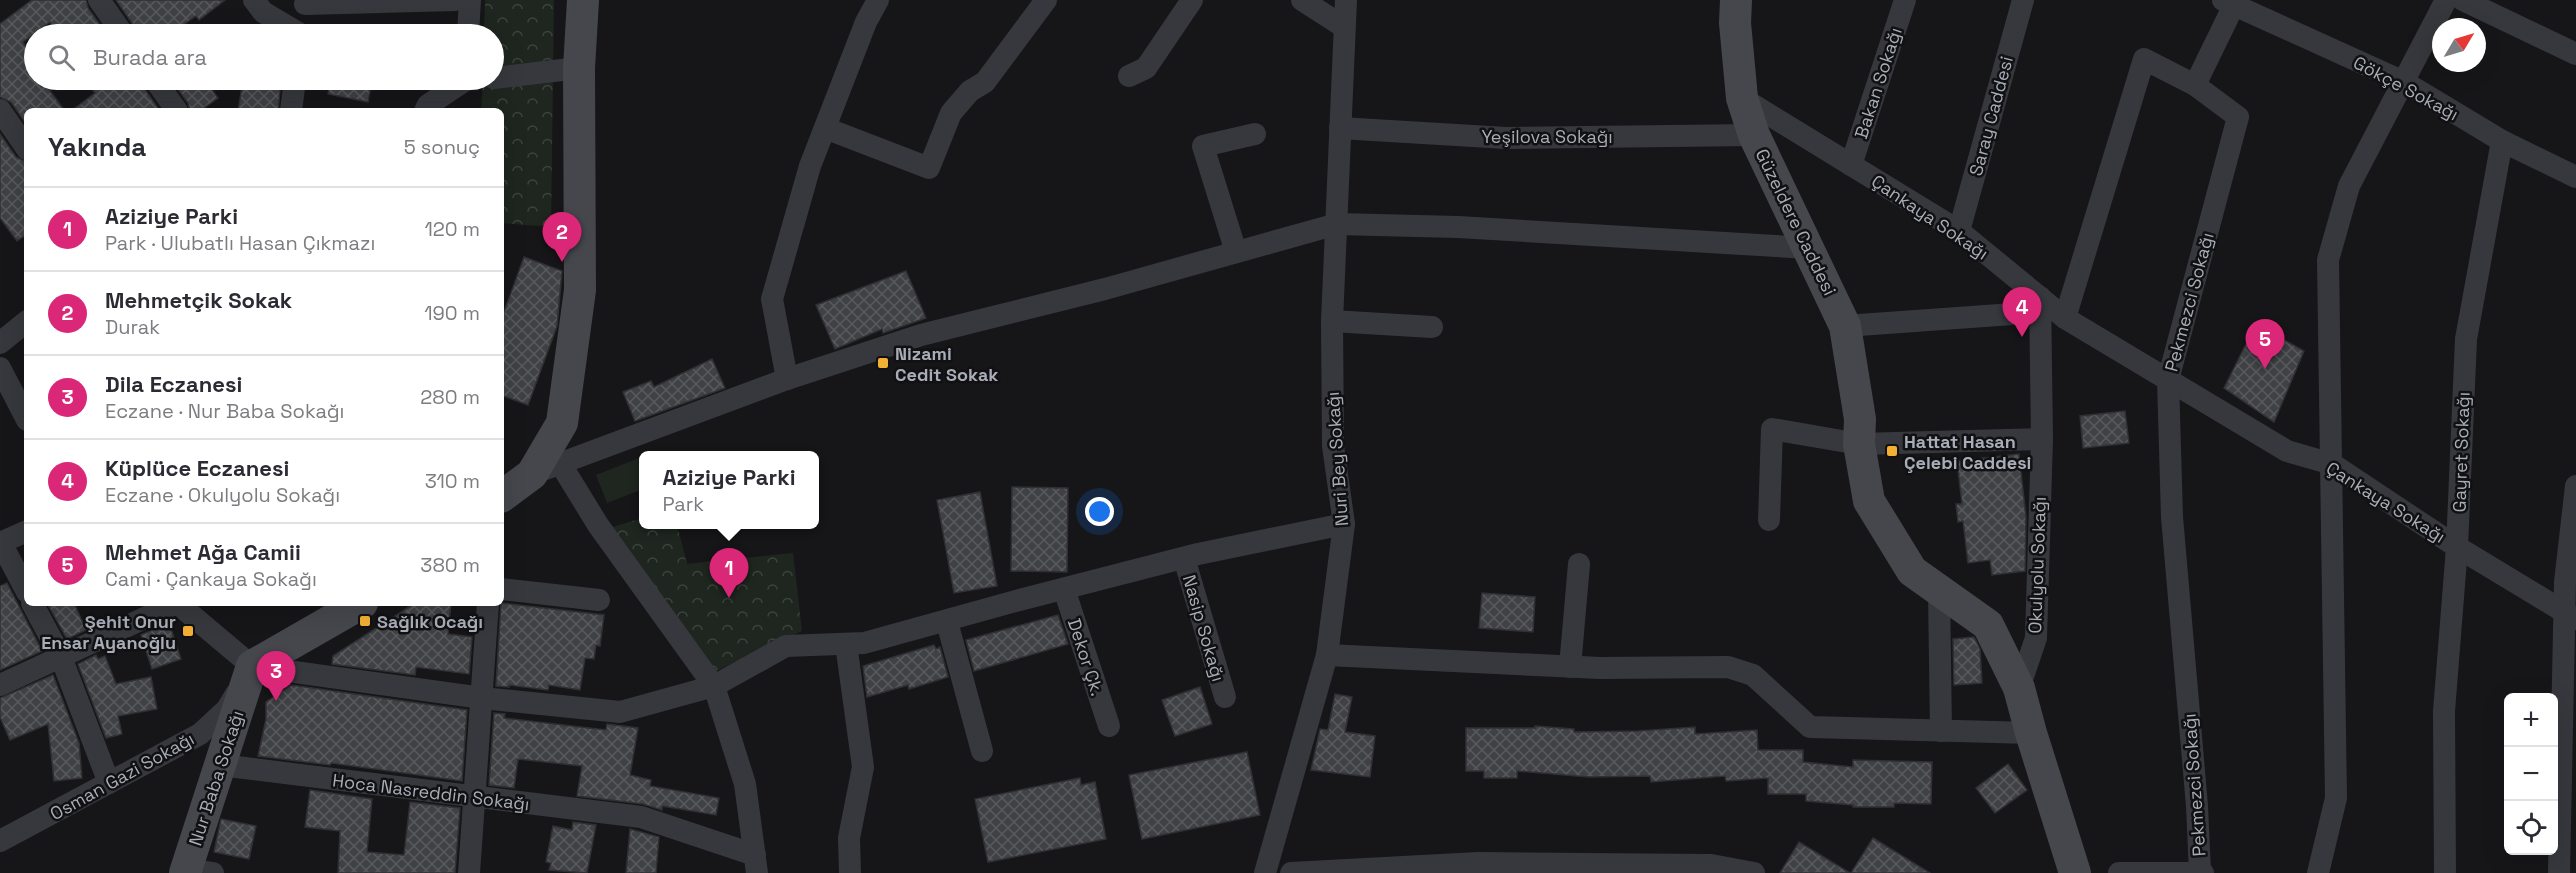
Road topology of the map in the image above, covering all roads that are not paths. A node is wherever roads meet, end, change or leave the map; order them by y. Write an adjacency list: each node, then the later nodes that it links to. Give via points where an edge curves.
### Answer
1 (99, 0): 19 (street)
2 (254, 0): 20 (street, via 263,12)
3 (455, 0): 15 (street)
4 (470, 0): 22 (street)
5 (583, 0): 25 (street)
6 (878, 0): 38 (street)
7 (1046, 0): 38 (street, via 985,82 951,113 929,168)
8 (1192, 0): 26 (street, via 1146,68)
9 (1302, 0): 23 (street)
10 (1346, 0): 23 (street, Nuri Bey Sokağı)
11 (1905, 0): 44 (street, Bakan Sokağı)
12 (2023, 0): 47 (street, Saray Caddesi)
13 (2446, 0): 28 (street)
14 (2463, 0): 24 (street)
15 (398, 1): 16 (street)
16 (305, 2): 21 (street)
17 (2228, 2): 28 (street, Gökçe Sokağı); 29 (street, Gökçe Sokağı)
18 (1741, 8): 33 (street, Güzeldere Caddesi)
19 (116, 24)
20 (284, 24)
21 (302, 24)
22 (469, 24)
23 (1344, 27): 39 (street, Nuri Bey Sokağı)
24 (2576, 54)
25 (579, 68): 27 (street); 65 (street, via 580,290 562,423)
26 (1129, 76)
27 (504, 77)
28 (2404, 82): 42 (street, Gökçe Sokağı); 64 (street, via 2349,186 2328,260)
29 (2195, 85): 51 (street, Pekmezci Sokağı, via 2144,59); 59 (street, Pekmezci Sokağı, via 2238,117)
30 (162, 90): 34 (street)
31 (294, 90): 35 (street)
32 (453, 90): 36 (street)
33 (1742, 98): 41 (street, Güzeldere Caddesi); 44 (street, Çankaya Sokağı)
34 (175, 108)
35 (291, 108)
36 (426, 108)
37 (0, 110): 43 (street)
38 (825, 128): 58 (street, via 810,165 772,299)
39 (1341, 128): 41 (street, Yeşilova Sokağı, via 1506,138); 46 (street, Nuri Bey Sokağı)
40 (1256, 134): 49 (street, via 1203,146)
41 (1754, 135): 48 (street, Güzeldere Caddesi)
42 (2502, 141): 45 (street, Gökçe Sokağı); 72 (street, Gayret Sokağı, via 2466,339)
43 (24, 144)
44 (1851, 165): 47 (street, Çankaya Sokağı)
45 (2576, 177)
46 (1337, 224): 48 (street, via 1458,227); 49 (street); 52 (street, Nuri Bey Sokağı)
47 (1959, 231): 50 (street, Çankaya Sokağı)
48 (1809, 248): 54 (street, Güzeldere Caddesi)
49 (1236, 252): 58 (street, via 921,335)
50 (2040, 304): 51 (street, Çankaya Sokağı); 54 (street); 61 (street, Okulyolu Sokağı)
51 (2065, 318): 59 (street, Çankaya Sokağı)
52 (1332, 321): 55 (street); 69 (street, Nuri Bey Sokağı, via 1333,446)
53 (24, 323): 56 (street)
54 (1845, 326): 62 (street, Güzeldere Caddesi, via 1860,419)
55 (1432, 327)
56 (0, 343)
57 (0, 368): 60 (street)
58 (787, 380): 63 (street)
59 (2169, 380): 64 (street, Çankaya Sokağı, via 2287,451); 114 (street, Pekmezci Sokağı, via 2172,517)
60 (24, 414)
61 (2042, 439): 62 (street); 94 (street, Okulyolu Sokağı, via 2036,638)
62 (1859, 444): 68 (street, via 1772,429); 78 (street, Güzeldere Caddesi, via 1869,501 1912,571)
63 (560, 463): 65 (street); 93 (street, via 598,525)
64 (2332, 464): 72 (street, Çankaya Sokağı); 115 (street, via 2336,798)
65 (532, 474): 67 (street)
66 (2576, 486): 85 (street, via 2565,582)
67 (504, 495)
68 (1769, 520)
69 (1344, 524): 73 (street); 88 (street, Nuri Bey Sokağı)
70 (24, 532): 71 (street)
71 (1, 543): 75 (street)
72 (2457, 547): 85 (street, Çankaya Sokağı); 116 (street, Gayret Sokağı, via 2444,711)
73 (1184, 558): 77 (street); 95 (street, Nasip Sokağı)
74 (1579, 564): 91 (street)
75 (24, 586)
76 (504, 589): 79 (street)
77 (1064, 589): 86 (street); 97 (street, Dekor Çk.)
78 (1939, 591): 94 (street, Güzeldere Caddesi, via 1988,625); 98 (street)
79 (599, 600)
80 (35, 606): 89 (street)
81 (171, 606): 89 (street)
82 (181, 606): 90 (street)
83 (357, 606): 90 (street)
84 (488, 606): 96 (street)
85 (2570, 615): 117 (street)
86 (947, 622): 87 (street, via 864,644); 100 (street)
87 (846, 644): 93 (street, via 786,646); 108 (street, via 863,767 849,838)
88 (1327, 655): 91 (street); 109 (street, Nuri Bey Sokağı)
89 (61, 657): 92 (street); 102 (street)
90 (252, 666): 96 (street); 101 (street, Nur Baba Sokağı); 102 (street, Osman Gazi Sokağı, via 227,709 200,734)
91 (1570, 667): 98 (street, via 1728,667 1753,675 1810,727)
92 (0, 685)
93 (714, 686): 96 (street, via 620,712); 105 (street, via 745,784)
94 (2019, 688): 99 (street, Güzeldere Caddesi)
95 (1225, 697)
96 (482, 698): 103 (street)
97 (1109, 726)
98 (1941, 731): 99 (street)
99 (2031, 733): 112 (street, Güzeldere Caddesi)
100 (982, 751)
101 (220, 765): 103 (street, Hoca Nasreddin Sokağı); 106 (street, Nur Baba Sokağı)
102 (109, 783): 104 (street, Osman Gazi Sokağı)
103 (475, 798): 105 (street, Hoca Nasreddin Sokağı, via 641,817); 107 (street)
104 (0, 841)
105 (756, 864)
106 (195, 872)
107 (469, 873)
108 (850, 873)
109 (1265, 873)
110 (1291, 873): 111 (street, via 1478,863 1712,865)
111 (1754, 873)
112 (2075, 873)
113 (2119, 873): 114 (street)
114 (2201, 873)
115 (2318, 873)
116 (2445, 873)
117 (2559, 873)

